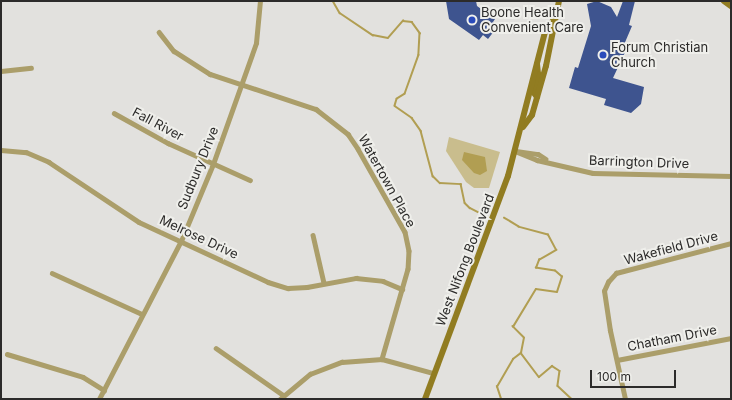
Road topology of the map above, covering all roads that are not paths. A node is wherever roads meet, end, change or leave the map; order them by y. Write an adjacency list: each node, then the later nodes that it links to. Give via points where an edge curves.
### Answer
1 (260, 1): 10 (street, Sudbury Drive, via 256,43)
2 (559, 1): 5 (main road, West Nifong Boulevard)
3 (724, 1): 4 (main road)
4 (731, 6)
5 (554, 19): 7 (main road, West Nifong Boulevard, via 545,32); 11 (main road, West Nifong Boulevard, via 554,35)
6 (159, 32): 10 (street, Watertown Place, via 174,52 193,65)
7 (536, 63): 11 (main road, via 538,74 534,93); 13 (main road, West Nifong Boulevard, via 523,110)
8 (32, 68): 9 (street)
9 (1, 71)
10 (242, 87): 16 (street, Sudbury Drive); 24 (street, Watertown Place, via 299,102 316,110 348,134 405,232 408,269)
11 (537, 97): 13 (main road, West Nifong Boulevard, via 532,115)
12 (114, 113): 16 (street, Fall River)
13 (523, 128): 15 (main road, West Nifong Boulevard)
14 (1, 150): 20 (street, Melrose Drive, via 26,152 49,162 139,222)
15 (515, 151): 17 (street, Barrington Drive, via 538,154 548,160 600,173); 31 (main road, West Nifong Boulevard)
16 (213, 164): 18 (street, Fall River); 20 (street, Sudbury Drive)
17 (731, 176)
18 (250, 180)
19 (313, 235): 23 (street)
20 (181, 240): 23 (street, Melrose Drive, via 268,282 288,288); 25 (street, Sudbury Drive)
21 (731, 243): 30 (street, Wakefield Drive, via 616,273 604,291)
22 (52, 273): 25 (street)
23 (324, 283): 24 (street, Melrose Drive, via 356,278 384,281)
24 (402, 289): 29 (street, Watertown Place)
25 (142, 314): 32 (street, Sudbury Drive)
26 (731, 338): 30 (street, Chatham Drive)
27 (216, 348): 33 (street)
28 (8, 354): 32 (street, via 83,377)
29 (382, 359): 31 (street); 33 (street, via 342,362 310,374)
30 (617, 360): 37 (street)
31 (433, 373): 36 (main road, West Nifong Boulevard)
32 (104, 390): 34 (street, Sudbury Drive)
33 (284, 395): 35 (street)
34 (99, 399)
35 (280, 399)
36 (425, 399)
37 (625, 399)

